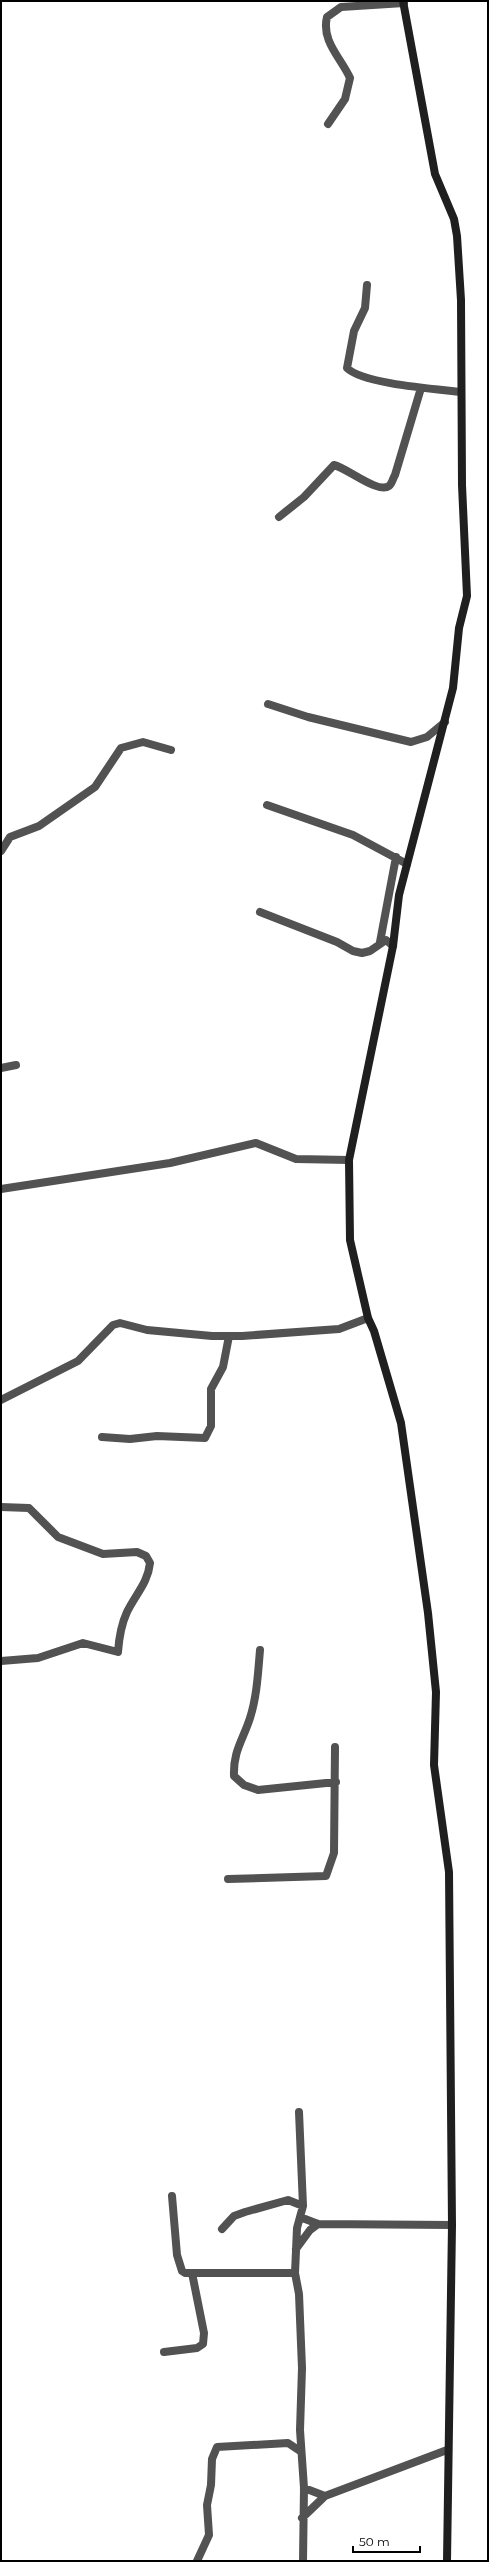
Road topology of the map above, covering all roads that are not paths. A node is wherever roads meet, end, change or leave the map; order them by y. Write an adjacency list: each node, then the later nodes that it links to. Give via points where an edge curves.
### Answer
1 (404, 2): 2 (street, via 341,7 327,17 324,28 327,39 350,78 345,99); 5 (street, via 435,174 454,219 457,236 461,300)
2 (328, 124)
3 (367, 285): 4 (street, via 365,308 354,331 347,368 372,378)
4 (421, 388): 5 (street); 6 (street, via 395,475 389,486 383,489 374,486 334,465 304,497)
5 (460, 392): 8 (street, via 467,596 459,628 453,688)
6 (279, 517)
7 (268, 704): 8 (street, via 308,717 411,742 427,737)
8 (445, 722): 13 (street)
9 (171, 750): 11 (street, via 143,742 121,748 95,787 39,826 10,837)
10 (267, 805): 12 (street, via 336,828)
11 (1, 851)
12 (396, 857): 13 (street); 15 (street)
13 (407, 864): 16 (street, via 399,896)
14 (260, 912): 15 (street, via 337,942 353,951 370,951)
15 (380, 942): 16 (street, via 386,940)
16 (393, 946): 19 (street)
17 (16, 1065): 18 (street)
18 (1, 1068)
19 (349, 1160): 20 (street, via 296,1159 256,1143 170,1163); 21 (street, via 350,1240)
20 (1, 1189)
21 (368, 1318): 22 (street, via 339,1329); 36 (street, via 401,1424 435,1681 434,1765 449,1872)
22 (229, 1336): 23 (street, via 147,1330 120,1323 113,1324 78,1361); 24 (street, via 223,1367 211,1389 211,1426 206,1438 157,1436 130,1439)
23 (1, 1400)
24 (102, 1436)
25 (1, 1508): 27 (street, via 29,1508 58,1537 103,1554 137,1552 146,1556 150,1563 143,1587 127,1612 121,1628 118,1652 83,1644 73,1645 38,1658)
26 (260, 1650): 29 (street, via 256,1689 250,1717 237,1746 233,1763 234,1776 244,1785 258,1790)
27 (1, 1660)
28 (335, 1747): 29 (street)
29 (336, 1782): 30 (street, via 334,1853 326,1876)
30 (228, 1880)
31 (299, 2112): 33 (street)
32 (172, 2196): 39 (street, via 177,2255 182,2271)
33 (303, 2206): 34 (street); 37 (street, via 288,2200 245,2212 234,2216)
34 (300, 2217): 35 (street); 38 (street, via 296,2228)
35 (318, 2224): 36 (street); 38 (street, via 310,2230)
36 (452, 2225): 44 (street)
37 (222, 2229)
38 (296, 2249): 40 (street)
39 (192, 2273): 40 (street); 41 (street, via 204,2339 197,2348)
40 (294, 2273): 42 (street, via 299,2294 301,2334)
41 (164, 2352)
42 (300, 2430): 43 (street); 45 (street)
43 (288, 2443): 45 (street); 49 (street, via 222,2445 213,2451 207,2505 209,2535)
44 (447, 2450): 47 (street); 51 (street)
45 (300, 2451): 46 (street)
46 (304, 2488): 47 (street); 48 (street)
47 (325, 2496): 48 (street)
48 (302, 2518): 50 (street)
49 (197, 2561)
50 (303, 2561)
51 (447, 2561)

